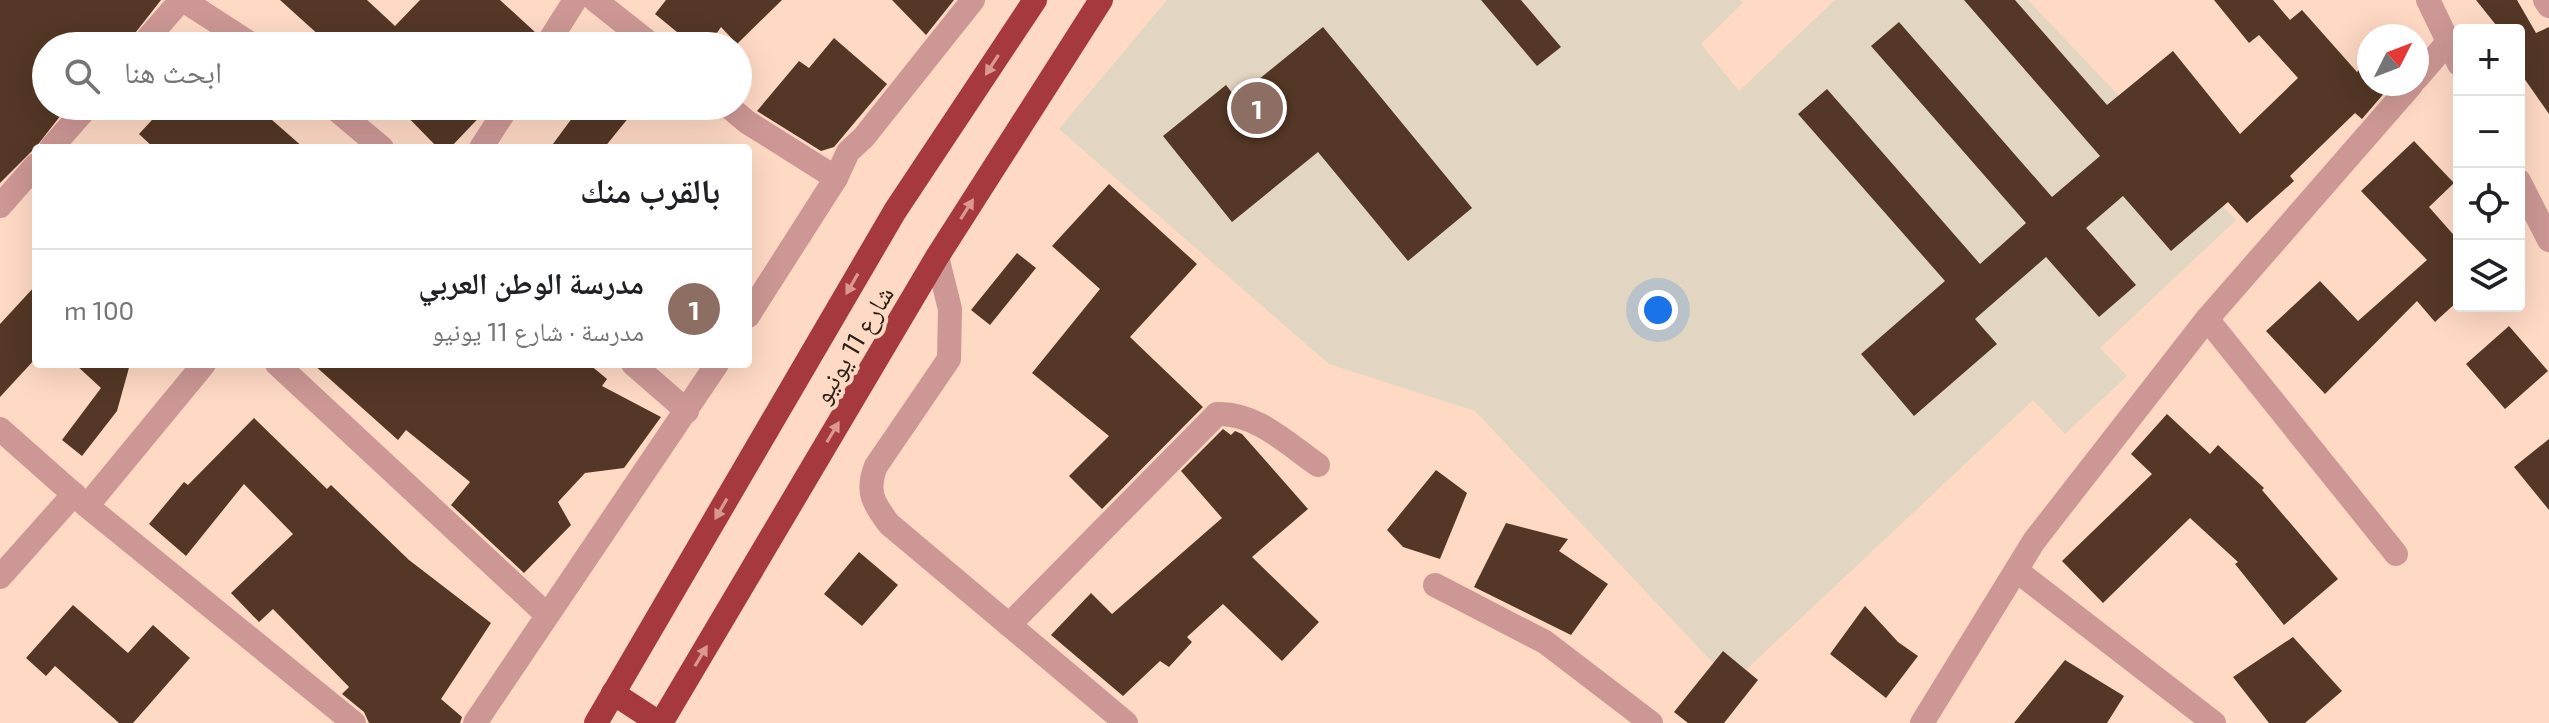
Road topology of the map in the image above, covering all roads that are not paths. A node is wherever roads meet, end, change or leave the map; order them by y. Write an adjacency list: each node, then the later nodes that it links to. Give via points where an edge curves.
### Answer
1 (182, 0): 10 (street); 11 (street)
2 (575, 0): 12 (street)
3 (595, 0): 13 (street)
4 (973, 0): 26 (street, via 848,152)
5 (1035, 0): 47 (highway, شارع 11 يونيو, one-way to 47, via 895,211)
6 (1101, 0): 30 (highway, شارع 11 يونيو, one-way to 6)
7 (2428, 0): 14 (street)
8 (2545, 0): 9 (street)
9 (2549, 6)
10 (153, 32)
11 (232, 32)
12 (555, 32)
13 (635, 32)
14 (2453, 51)
15 (2453, 54): 16 (street)
16 (2429, 70)
17 (2402, 96): 32 (street)
18 (76, 120): 22 (street)
19 (349, 120): 23 (street)
20 (499, 120): 24 (street)
21 (745, 120): 26 (street)
22 (55, 144)
23 (377, 144)
24 (484, 144)
25 (32, 170): 28 (street)
26 (836, 178): 31 (street)
27 (2525, 193): 29 (street)
28 (0, 206)
29 (2549, 240)
30 (937, 257): 46 (street, via 950,309 949,359 869,484 874,504 889,524); 51 (highway, شارع 11 يونيو, one-way to 30)
31 (752, 310)
32 (2207, 319): 41 (street); 42 (street, via 2034,541)
33 (200, 368): 40 (street)
34 (281, 368): 45 (street)
35 (638, 368): 37 (street)
36 (714, 368): 37 (street)
37 (687, 411): 45 (street)
38 (0, 429): 40 (street)
39 (1318, 465): 46 (street, via 1237,413 1217,414)
40 (81, 500): 43 (street); 48 (street)
41 (2396, 554)
42 (2017, 571): 54 (street); 55 (street)
43 (0, 577)
44 (1435, 585): 53 (street, via 1545,642)
45 (546, 614): 49 (street)
46 (1009, 625): 52 (street)
47 (613, 693): 50 (highway, شارع 11 يونيو); 51 (highway)
48 (354, 723)
49 (475, 723)
50 (596, 723)
51 (660, 723)
52 (1126, 723)
53 (1651, 723)
54 (1922, 723)
55 (2214, 723)

